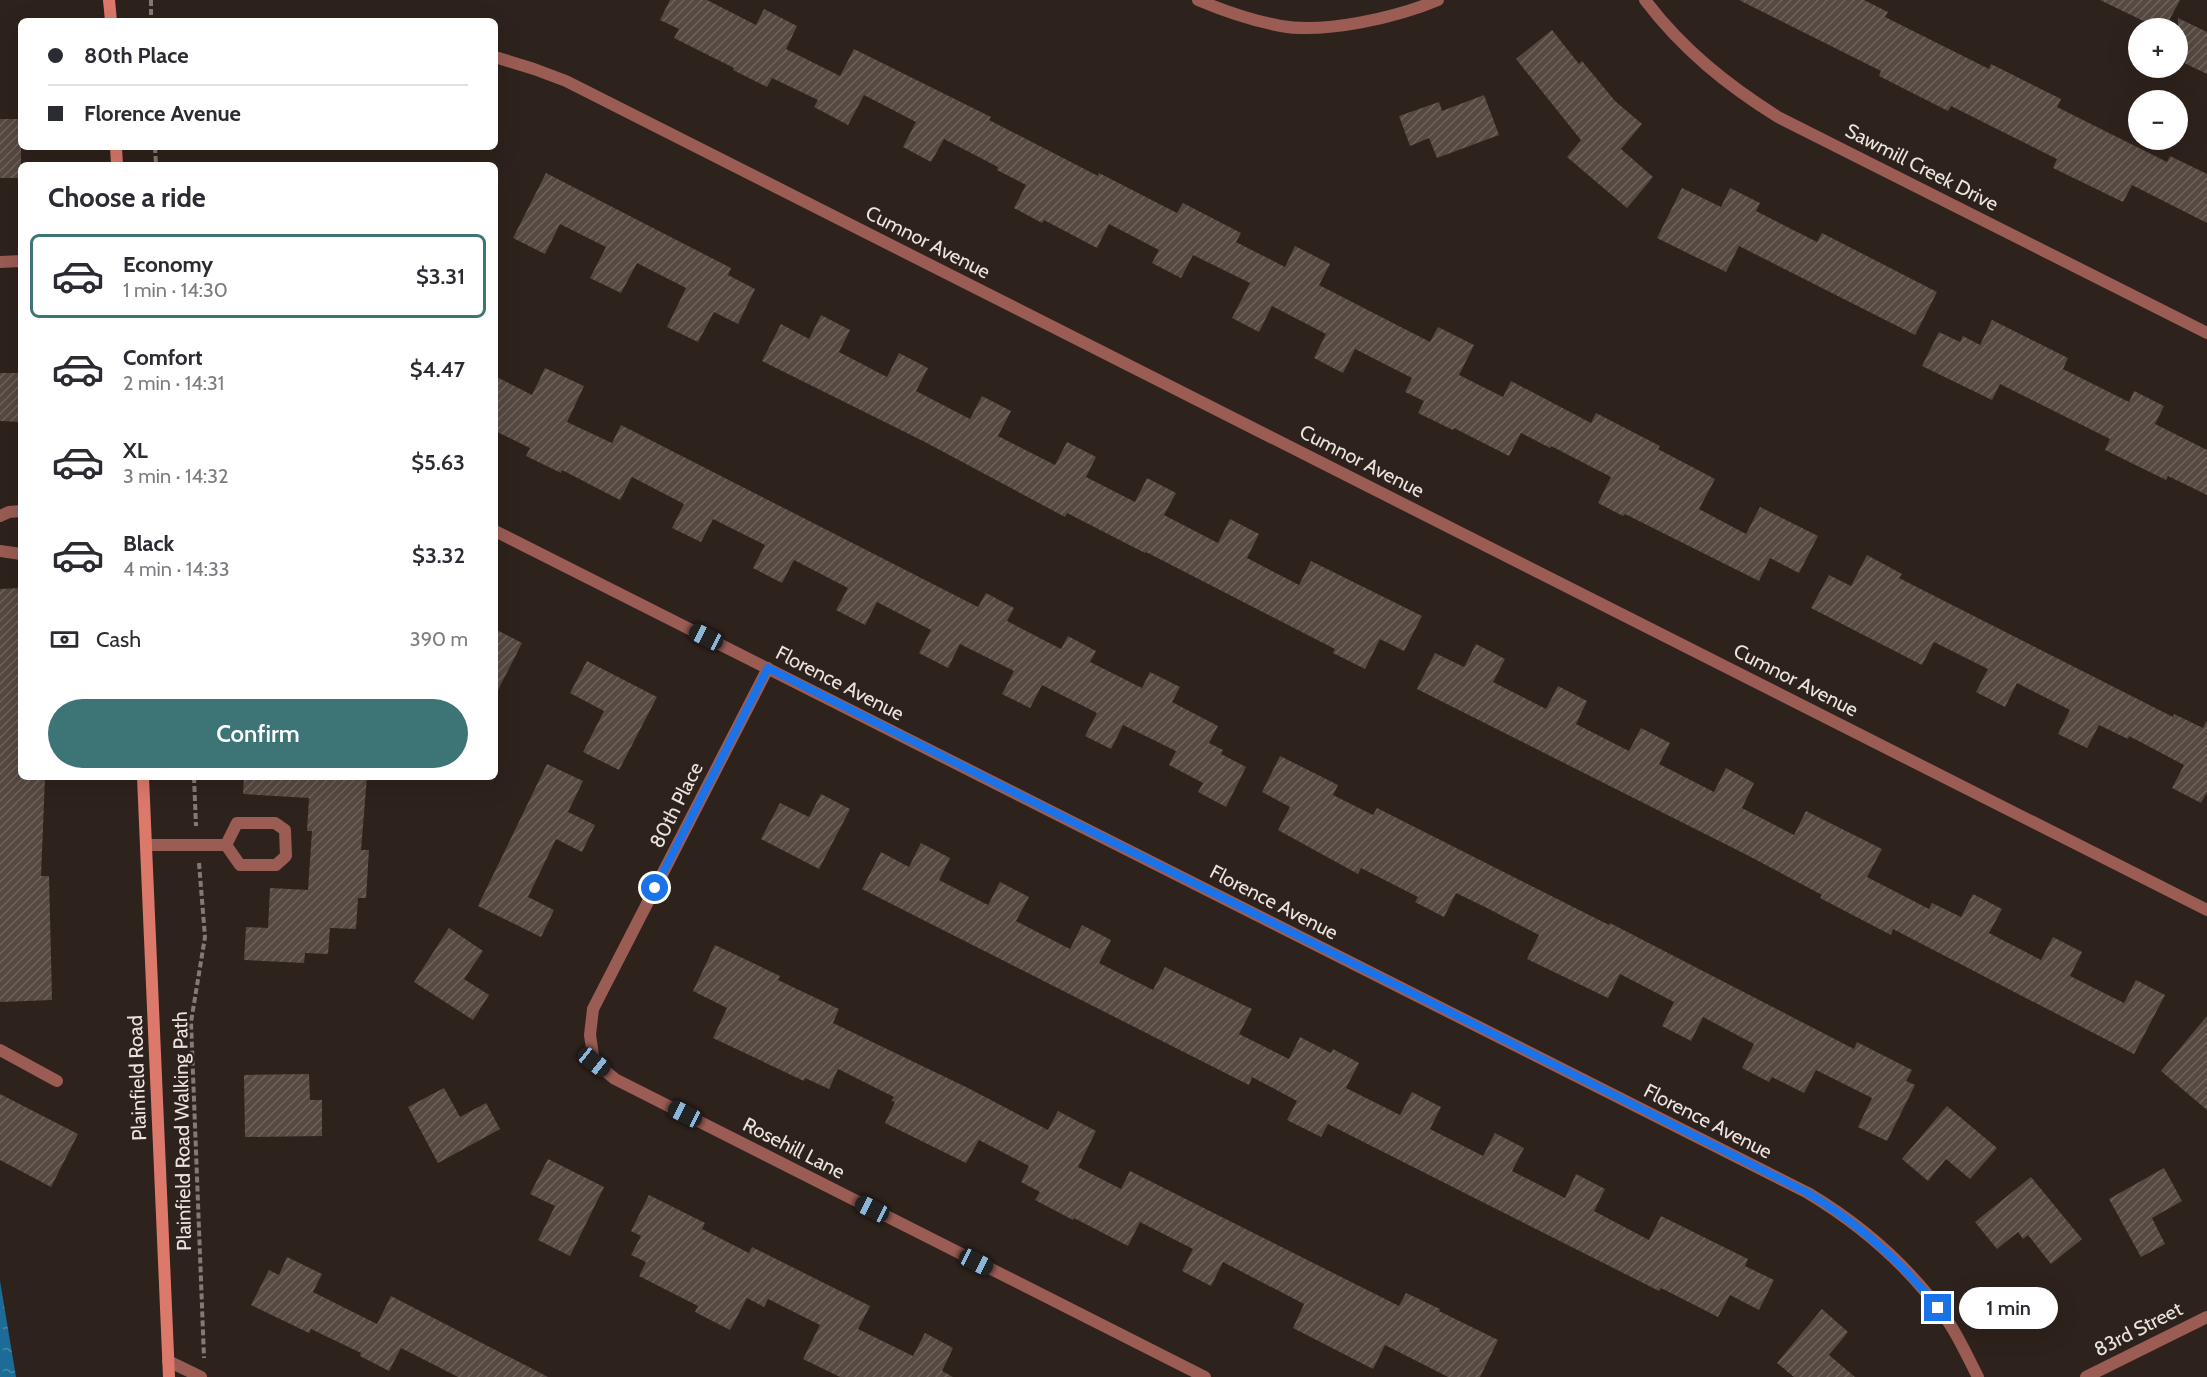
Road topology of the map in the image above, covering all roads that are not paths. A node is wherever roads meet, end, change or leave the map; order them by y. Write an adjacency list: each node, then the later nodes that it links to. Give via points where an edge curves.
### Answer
1 (109, 0): 5 (main road)
2 (1198, 0): 3 (street, via 1282,26 1307,28 1385,17)
3 (1438, 0)
4 (1646, 0): 9 (street, Sawmill Creek Drive, via 1695,57 1736,91 1778,117)
5 (111, 18)
6 (498, 58): 19 (street, Cumnor Avenue, via 566,81)
7 (18, 261): 8 (street)
8 (0, 262)
9 (2207, 333)
10 (18, 511): 11 (street)
11 (0, 516)
12 (498, 533): 15 (street, Florence Avenue)
13 (0, 551): 14 (street)
14 (18, 554)
15 (768, 668): 21 (street, 80th Place, via 593,1009 590,1035); 28 (street, Florence Avenue, via 1808,1193 1858,1226 1916,1280 1948,1321)
16 (143, 780): 17 (main road, Plainfield Road)
17 (146, 845): 18 (street); 24 (main road, Plainfield Road)
18 (226, 845): 18 (street, via 237,823 275,823 285,830 286,856 276,865 240,865)
19 (2207, 910)
20 (0, 1050): 22 (street)
21 (594, 1062): 27 (street, Rosehill Lane, via 615,1079)
22 (57, 1081)
23 (2207, 1317): 29 (street, 83rd Street)
24 (168, 1361): 25 (street); 26 (main road, Plainfield Road)
25 (203, 1371)
26 (169, 1377)
27 (1206, 1377)
28 (1978, 1377)
29 (2086, 1377)

